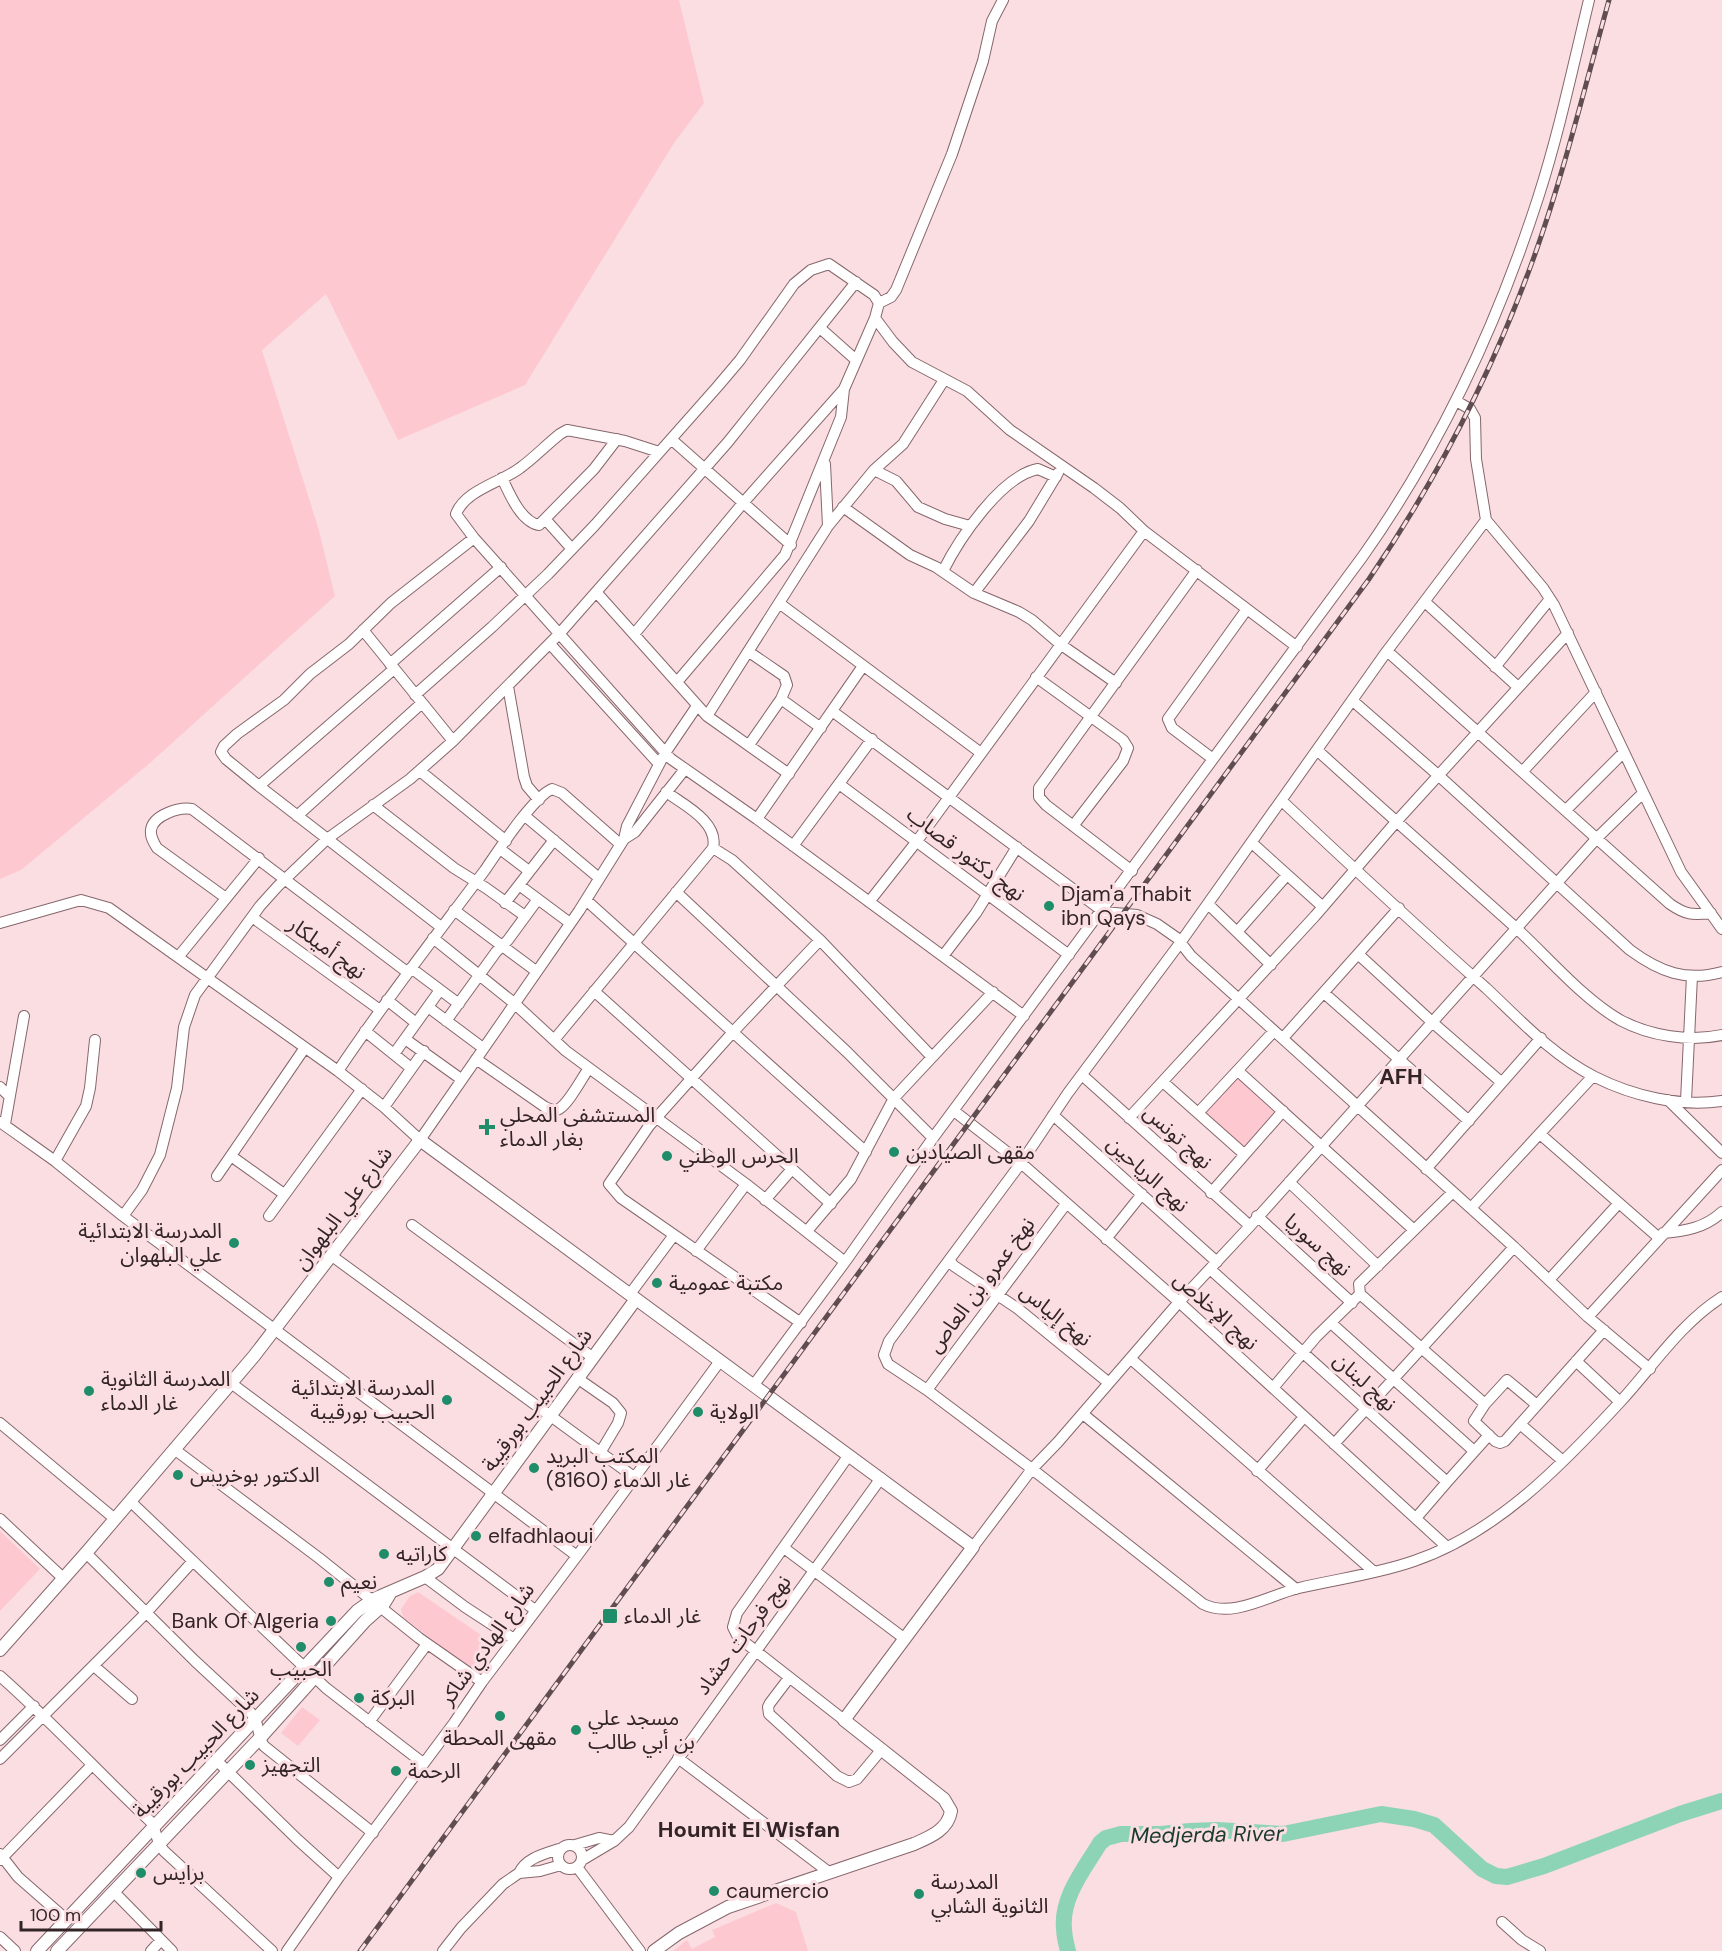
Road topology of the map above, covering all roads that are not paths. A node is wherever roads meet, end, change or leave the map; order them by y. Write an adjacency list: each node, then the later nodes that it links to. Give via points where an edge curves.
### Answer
1 (1003, 0): 4 (street, via 992,21 983,62 948,164 896,290)
2 (1589, 0): 10 (street, via 1539,197 1491,325)
3 (856, 282): 4 (street); 6 (street); 12 (street, via 829,264 802,276 740,360)
4 (879, 303): 5 (street)
5 (875, 318): 7 (street); 8 (street, via 912,362)
6 (820, 328): 7 (street); 16 (street)
7 (856, 360): 9 (street)
8 (944, 380): 15 (street, via 967,391 1010,430); 17 (street, via 903,444)
9 (844, 389): 14 (street, via 841,417); 20 (street)
10 (1456, 401): 23 (street, via 1470,409 1475,418 1476,459); 46 (street, via 1388,520)
11 (616, 439): 13 (street); 19 (street, via 567,430 518,471); 22 (street)
12 (671, 439): 13 (street); 16 (street)
13 (659, 452): 29 (street)
14 (825, 458): 24 (street); 28 (street)
15 (1062, 465): 18 (street); 26 (street)
16 (704, 469): 20 (street); 33 (street)
17 (874, 470): 21 (street); 25 (street, via 896,481 918,507)
18 (1056, 477): 25 (street, via 1038,469 1016,478); 34 (street)
19 (502, 478): 22 (street, via 530,521 539,525); 27 (street, via 456,512)
20 (743, 503): 28 (street); 42 (street)
21 (843, 507): 24 (street); 32 (street, via 903,551)
22 (546, 520): 29 (street)
23 (1486, 520): 36 (street); 37 (street)
24 (828, 526): 38 (street)
25 (970, 526): 32 (street)
26 (1144, 531): 31 (street); 45 (street)
27 (474, 538): 30 (street); 40 (street)
28 (791, 544): 53 (street)
29 (572, 549): 35 (street)
30 (501, 567): 35 (street); 50 (street)
31 (1197, 570): 39 (street); 54 (street)
32 (943, 571): 34 (street)
33 (597, 593): 41 (street); 42 (street)
34 (974, 593): 45 (street, via 1025,616)
35 (527, 596): 41 (street); 58 (street)
36 (1550, 599): 43 (street); 51 (street)
37 (1425, 602): 47 (street); 51 (street)
38 (779, 603): 48 (street); 49 (street)
39 (1247, 609): 46 (street); 74 (street, via 1168,719 1172,728)
40 (363, 630): 50 (street); 82 (street, via 222,749 226,759)
41 (560, 633): 44 (street); 71 (street)
42 (635, 633): 53 (street)
43 (1568, 633): 56 (street); 57 (street)
44 (550, 644): 55 (street); 75 (street)
45 (1060, 644): 52 (street); 54 (street)
46 (1297, 647): 74 (street)
47 (1388, 651): 60 (street); 66 (street)
48 (749, 652): 59 (street, via 784,676 787,686); 63 (street)
49 (863, 666): 62 (street); 72 (street)
50 (392, 667): 58 (street); 82 (street)
51 (1495, 667): 56 (street)
52 (1036, 677): 64 (street); 72 (street)
53 (677, 682): 61 (street)
54 (1116, 682): 64 (street)
55 (508, 686): 68 (street); 86 (street, via 525,783)
56 (1518, 687): 66 (street)
57 (1596, 692): 73 (street); 78 (street)
58 (418, 699): 68 (street); 90 (street)
59 (781, 699): 65 (street); 69 (street)
60 (1353, 701): 70 (street); 80 (street)
61 (697, 706): 63 (street); 71 (street, شارع علي البلهوان)
62 (832, 711): 65 (street); 67 (street)
63 (707, 716): 69 (street)
64 (1092, 717): 94 (street, via 1039,788 1041,801); 94 (street, via 1123,740 1128,752)
65 (820, 728): 79 (street)
66 (1478, 730): 78 (street); 80 (street)
67 (872, 739): 81 (street); 85 (street)
68 (453, 741): 77 (street)
69 (749, 745): 79 (street)
70 (1318, 752): 87 (street); 93 (street)
71 (664, 753): 75 (street, شارع علي البلهوان); 76 (street)
72 (981, 753): 85 (street)
73 (1624, 753): 84 (street); 89 (street)
74 (1213, 759): 108 (street)
75 (659, 764): 99 (street, شارع علي البلهوان)
76 (685, 769): 83 (street); 92 (street)
77 (420, 771): 88 (street); 101 (street)
78 (1523, 771): 89 (street)
79 (789, 774): 92 (street)
80 (1438, 775): 93 (street); 113 (street)
81 (839, 784): 98 (street, نهج دكتور قصاب); 102 (street)
82 (259, 786): 90 (street)
83 (666, 792): 99 (street, via 635,832); 104 (street, via 709,826)
84 (1643, 793): 95 (street); 127 (street, via 1681,872)
85 (949, 797): 98 (street); 103 (street)
86 (539, 800): 91 (street); 99 (street, via 552,789 562,793)
87 (1282, 801): 100 (street); 106 (street)
88 (373, 805): 96 (street); 112 (street)
89 (1566, 810): 95 (street)
90 (297, 816): 96 (street)
91 (525, 816): 97 (street); 101 (street)
92 (757, 819): 102 (street)
93 (1396, 822): 106 (street); 133 (street)
94 (1073, 826): 108 (street)
95 (1597, 838): 113 (street); 127 (street, via 1678,909 1695,915)
96 (327, 840): 110 (street); 132 (street)
97 (554, 840): 107 (street); 111 (street)
98 (917, 841): 116 (street, نهج دكتور قصاب); 120 (street)
99 (622, 842): 111 (street, شارع علي البلهوان)
100 (1252, 843): 109 (street); 122 (street)
101 (503, 845): 107 (street); 112 (street)
102 (793, 846): 120 (street)
103 (1017, 847): 116 (street); 126 (street)
104 (713, 848): 115 (street); 137 (street, via 732,860)
105 (259, 858): 110 (street); 117 (street); 117 (street, via 192,809 178,809 154,822 152,840 157,848)
106 (1355, 870): 123 (street); 124 (street)
107 (529, 871): 114 (street)
108 (1132, 871): 126 (street)
109 (1287, 875): 123 (street); 135 (street)
110 (286, 878): 129 (street); 146 (street)
111 (599, 878): 119 (street, شارع علي البلهوان)
112 (476, 882): 121 (street); 125 (street)
113 (1556, 884): 133 (street); 150 (street, via 1650,965)
114 (519, 885): 118 (street); 121 (street)
115 (676, 892): 138 (street); 153 (street)
116 (986, 894): 142 (street, نهج دكتور قصاب); 144 (street)
117 (226, 898): 143 (street)
118 (538, 899): 128 (street); 131 (street)
119 (586, 900): 131 (street, شارع علي البلهوان); 138 (street)
120 (869, 902): 144 (street)
121 (505, 903): 128 (street)
122 (1208, 904): 135 (street); 139 (street)
123 (1323, 908): 145 (street)
124 (1399, 908): 141 (street); 152 (street)
125 (454, 910): 132 (street); 140 (street)
126 (1102, 911): 139 (street, via 1137,915 1165,928); 142 (street)
127 (1711, 913): 134 (street)
128 (525, 916): 140 (street)
129 (252, 917): 151 (street); 163 (street, نهج أميلكار)
130 (0, 923): 143 (street, via 68,903 90,901 109,908)
131 (570, 923): 147 (street, شارع علي البلهوان)
132 (441, 927): 136 (street)
133 (1516, 928): 152 (street); 174 (street, via 1597,1004 1621,1020 1649,1031)
134 (1722, 929)
135 (1237, 932): 145 (street)
136 (433, 938): 146 (street); 149 (street)
137 (820, 940): 153 (street); 182 (street)
138 (634, 942): 155 (street); 170 (street)
139 (1180, 943): 158 (street); 189 (street)
140 (502, 946): 147 (street); 149 (street)
141 (1358, 954): 157 (street); 167 (street)
142 (1069, 955): 165 (street)
143 (179, 956): 151 (street)
144 (943, 956): 156 (street)
145 (1270, 965): 158 (street)
146 (409, 970): 154 (street); 159 (street)
147 (536, 971): 160 (street, شارع علي البلهوان)
148 (1722, 972): 150 (street)
149 (481, 975): 160 (street); 161 (street)
150 (1692, 976): 174 (street)
151 (208, 977): 179 (street); 238 (street, via 195,995 184,1027 177,1088 160,1155)
152 (1473, 977): 167 (street); 173 (street)
153 (776, 987): 170 (street); 198 (street)
154 (440, 990): 161 (street); 162 (street)
155 (594, 991): 177 (street); 191 (street)
156 (993, 992): 165 (street); 182 (street)
157 (1324, 993): 171 (street); 183 (street)
158 (1239, 999): 171 (street); 194 (street)
159 (387, 1000): 163 (street); 168 (street)
160 (514, 1003): 177 (street); 178 (street, شارع علي البلهوان)
161 (459, 1004): 166 (street)
162 (428, 1007): 166 (street); 168 (street)
163 (380, 1010): 169 (street)
164 (24, 1016): 197 (street)
165 (1024, 1016): 204 (street)
166 (446, 1021): 178 (street)
167 (1432, 1022): 183 (street); 193 (street)
168 (416, 1023): 175 (street)
169 (365, 1031): 181 (street); 187 (street)
170 (733, 1032): 191 (street); 216 (street)
171 (1278, 1035): 188 (street); 202 (street)
172 (1722, 1035): 174 (street)
173 (1541, 1038): 190 (street); 193 (street)
174 (1688, 1038): 200 (street)
175 (405, 1039): 180 (street); 181 (street)
176 (95, 1040): 220 (street, via 86,1106)
177 (554, 1040): 186 (street)
178 (483, 1048): 184 (street, شارع علي البلهوان)
179 (304, 1049): 187 (street); 219 (street)
180 (424, 1051): 185 (street); 192 (street)
181 (394, 1054): 185 (street)
182 (932, 1058): 198 (street)
183 (1398, 1058): 202 (street); 210 (street)
184 (476, 1059): 186 (street, via 554,1110 561,1108); 192 (street, شارع علي البلهوان)
185 (411, 1068): 203 (street)
186 (589, 1068): 208 (street)
187 (338, 1071): 196 (street)
188 (1238, 1071): 205 (street); 206 (street)
189 (1082, 1075): 207 (street); 209 (street, نهج تونس)
190 (1593, 1076): 199 (street, via 1625,1090); 212 (street)
191 (693, 1078): 208 (street); 223 (street)
192 (461, 1079): 214 (street, شارع علي البلهوان)
193 (1502, 1082): 210 (street)
194 (1163, 1083): 206 (street); 209 (street)
195 (0, 1087): 197 (street)
196 (362, 1089): 203 (street); 230 (street)
197 (9, 1096): 211 (street)
198 (894, 1098): 213 (street); 216 (street)
199 (1668, 1100): 200 (street); 217 (street)
200 (1686, 1101): 201 (street)
201 (1722, 1101)
202 (1357, 1106): 215 (street); 222 (street)
203 (384, 1107): 214 (street)
204 (954, 1111): 213 (street); 221 (street, نهج الإخلاص)
205 (1283, 1111): 215 (street); 218 (street)
206 (1198, 1113): 218 (street)
207 (1053, 1115): 221 (street); 231 (street, نهج الرياحين)
208 (657, 1118): 227 (street); 245 (street, via 609,1184 621,1198)
209 (1129, 1118): 229 (street, نهج تونس)
210 (1469, 1121): 222 (street)
211 (2, 1123): 220 (street)
212 (1540, 1134): 233 (street); 236 (street)
213 (933, 1138): 252 (street)
214 (420, 1140): 250 (street, شارع علي البلهوان); 258 (street)
215 (1321, 1146): 226 (street); 243 (street)
216 (866, 1152): 234 (street)
217 (1722, 1152)
218 (1244, 1154): 229 (street)
219 (231, 1156): 225 (street); 230 (street)
220 (55, 1161): 238 (street)
221 (1021, 1163): 235 (street, نهج الإخلاص); 251 (street)
222 (1426, 1168): 228 (street)
223 (792, 1169): 232 (street); 234 (street)
224 (1722, 1170): 246 (street)
225 (217, 1176)
226 (1289, 1182): 240 (street); 254 (street)
227 (746, 1184): 232 (street); 249 (street)
228 (1453, 1192): 236 (street); 243 (street)
229 (1211, 1193): 242 (street, نهج تونس)
230 (284, 1194): 239 (street)
231 (1142, 1194): 247 (street); 253 (street, نهج الرياحين)
232 (765, 1200): 244 (street)
233 (1619, 1203): 246 (street); 255 (street)
234 (831, 1204): 244 (street)
235 (1066, 1204): 247 (street, نهج الإخلاص); 256 (street, نهخ عمرو بن العاص)
236 (1471, 1208): 248 (street)
237 (1722, 1212): 246 (street, via 1695,1229)
238 (123, 1216): 265 (street)
239 (269, 1216)
240 (1257, 1216): 242 (street); 261 (street, نهج سوريا)
241 (412, 1225): 269 (street)
242 (1250, 1226): 253 (street)
243 (1414, 1230): 254 (street)
244 (807, 1231): 252 (street)
245 (674, 1235): 249 (street); 258 (street)
246 (1661, 1236): 262 (street)
247 (1106, 1239): 260 (street, نهج الإخلاص)
248 (1514, 1247): 255 (street); 267 (street)
249 (696, 1251): 263 (street)
250 (332, 1256): 265 (street, شارع علي البلهوان); 286 (street)
251 (949, 1260): 256 (street, نهخ إلياس); 280 (street, via 885,1351 888,1364)
252 (845, 1262): 263 (street)
253 (1213, 1265): 260 (street); 268 (street, نهج لبنان)
254 (1378, 1266): 257 (street, via 1359,1284)
255 (1549, 1280): 262 (street)
256 (998, 1294): 277 (street, نهخ إلياس); 280 (street, نهخ عمرو بن العاص)
257 (1360, 1294): 261 (street); 267 (street)
258 (633, 1296): 269 (street, شارع الحبيب بورقيبة); 271 (street)
259 (1722, 1298): 273 (street, via 1692,1320)
260 (1179, 1302): 270 (street); 279 (street, نهج الإخلاص)
261 (1352, 1303): 264 (street)
262 (1588, 1317): 266 (street)
263 (801, 1323): 278 (street)
264 (1331, 1323): 268 (street); 275 (street)
265 (275, 1330): 276 (street, شارع علي البلهوان); 302 (street)
266 (1604, 1330): 272 (street); 273 (street)
267 (1422, 1347): 275 (street); 282 (street)
268 (1304, 1353): 279 (street); 284 (street, نهج لبنان)
269 (592, 1357): 274 (street, شارع الحبيب بورقيبة)
270 (1131, 1359): 277 (street); 298 (street)
271 (720, 1360): 278 (street); 299 (street, شارع الهادي شاكر)
272 (1576, 1361): 281 (street); 283 (street)
273 (1650, 1369): 281 (street)
274 (577, 1378): 286 (street, شارع الحبيب بورقيبة); 294 (street, via 621,1413)
275 (1393, 1379): 284 (street); 293 (street)
276 (231, 1383): 292 (street, شارع علي البلهوان); 310 (street)
277 (1109, 1383): 285 (street)
278 (753, 1386): 295 (street)
279 (1273, 1388): 287 (street, نهج الإخلاص)
280 (927, 1390): 297 (street)
281 (1620, 1402): 296 (street)
282 (1485, 1404): 283 (street, via 1507,1380); 290 (street, via 1474,1421)
283 (1537, 1405): 289 (street)
284 (1366, 1409): 291 (street); 301 (street, نهج لبنان)
285 (1083, 1414): 297 (street); 318 (street)
286 (550, 1416): 294 (street); 302 (street, شارع الحبيب بورقيبة)
287 (1304, 1417): 291 (street, نهج الإخلاص); 298 (street)
288 (0, 1423): 306 (street)
289 (1520, 1424): 290 (street, via 1503,1443); 296 (street)
290 (1489, 1435): 293 (street)
291 (1335, 1444): 304 (street, نهج الإخلاص)
292 (174, 1449): 303 (street, شارع علي البلهوان); 319 (street)
293 (1474, 1451): 301 (street)
294 (600, 1453): 299 (street)
295 (849, 1455): 300 (street); 309 (street)
296 (1563, 1461): 308 (street, via 1520,1501)
297 (1032, 1469): 307 (street); 318 (street, via 1213,1609 1236,1608)
298 (1257, 1471): 315 (street)
299 (634, 1477): 312 (street, شارع الهادي شاكر)
300 (881, 1478): 307 (street); 314 (street, نهج فرحات حشاد)
301 (1447, 1482): 304 (street)
302 (494, 1492): 310 (street, شارع الحبيب بورقيبة); 312 (street)
303 (130, 1501): 306 (street, شارع علي البلهوان); 313 (street)
304 (1416, 1518): 308 (street, نهج الإخلاص)
305 (0, 1519): 317 (street)
306 (114, 1519): 311 (street, شارع علي البلهوان)
307 (973, 1547): 323 (street)
308 (1447, 1547): 315 (street, via 1416,1561)
309 (784, 1548): 314 (street); 326 (street, via 733,1622 738,1636)
310 (453, 1549): 316 (street, شارع الحبيب بورقيبة, via 438,1569); 320 (street)
311 (86, 1553): 317 (street, شارع علي البلهوان); 321 (street)
312 (577, 1556): 320 (street, شارع الهادي شاكر)
313 (193, 1561): 321 (street); 328 (street)
314 (815, 1571): 323 (street); 326 (street, نهج فرحات حشاد)
315 (1373, 1571): 318 (street)
316 (425, 1577): 319 (street, شارع الحبيب بورقيبة); 322 (street)
317 (63, 1578): 325 (street, شارع علي البلهوان)
318 (1296, 1589)
319 (375, 1604): 324 (street); 328 (street, شارع الحبيب بورقيبة, via 357,1611); 330 (street, شارع الحبيب بورقيبة)
320 (535, 1610): 322 (street, شارع الهادي شاكر)
321 (147, 1613): 327 (street); 336 (street)
322 (514, 1639): 332 (street, شارع الهادي شاكر)
323 (905, 1639): 337 (street)
324 (427, 1644): 332 (street); 338 (street)
325 (0, 1650)
326 (756, 1650): 331 (street); 342 (street, نهج فرحات حشاد)
327 (94, 1666): 333 (street); 335 (street)
328 (304, 1668): 330 (street); 336 (street, شارع الحبيب بورقيبة)
329 (0, 1676): 334 (street)
330 (315, 1677): 338 (street); 339 (street, شارع الحبيب بورقيبة)
331 (789, 1678): 337 (street); 341 (street, via 770,1703 769,1714 837,1776 849,1782 857,1779)
332 (482, 1682): 345 (street, شارع الهادي شاكر)
333 (132, 1699)
334 (33, 1706): 335 (street); 340 (street)
335 (45, 1716): 343 (street); 346 (street)
336 (256, 1719): 339 (street); 344 (street, شارع الحبيب بورقيبة)
337 (844, 1720): 341 (street)
338 (369, 1722): 345 (street)
339 (260, 1738): 347 (street, شارع الحبيب بورقيبة); 349 (street, via 270,1752)
340 (0, 1740)
341 (882, 1749): 358 (street, via 944,1799 951,1811 950,1818 927,1839)
342 (678, 1758): 350 (street, نهج فرحات حشاد, via 629,1827); 358 (street)
343 (0, 1759)
344 (216, 1760): 347 (street); 348 (street, شارع الحبيب بورقيبة)
345 (423, 1763): 349 (street, شارع الهادي شاكر)
346 (92, 1765): 348 (street); 354 (street)
347 (226, 1771): 351 (street, شارع الحبيب بورقيبة); 359 (street)
348 (153, 1826): 351 (street); 361 (street, شارع الحبيب بورقيبة)
349 (373, 1833): 359 (street, شارع الهادي شاكر)
350 (614, 1841): 352 (street, via 599,1838); 355 (street, نهج فرحات حشاد)
351 (158, 1843): 360 (street, شارع الحبيب بورقيبة); 370 (street)
352 (575, 1845): 353 (street); 355 (street, via 581,1851)
353 (560, 1849): 356 (street, via 557,1858); 357 (street, via 527,1862)
354 (1, 1857): 361 (street)
355 (579, 1863): 356 (street, via 568,1869); 373 (street)
356 (561, 1865): 357 (street)
357 (519, 1873): 372 (street, via 503,1884)
358 (830, 1873): 374 (street, via 728,1907)
359 (339, 1877): 371 (street, شارع الهادي شاكر)
360 (114, 1892): 364 (street); 367 (street, شارع الحبيب بورقيبة)
361 (67, 1920): 366 (street, شارع الحبيب بورقيبة)
362 (1502, 1922): 375 (street)
363 (0, 1937): 365 (street)
364 (161, 1940): 368 (street); 369 (street)
365 (15, 1951)
366 (37, 1951)
367 (57, 1951)
368 (151, 1951)
369 (172, 1951)
370 (272, 1951)
371 (287, 1951)
372 (443, 1951)
373 (640, 1951)
374 (654, 1951)
375 (1540, 1951)

